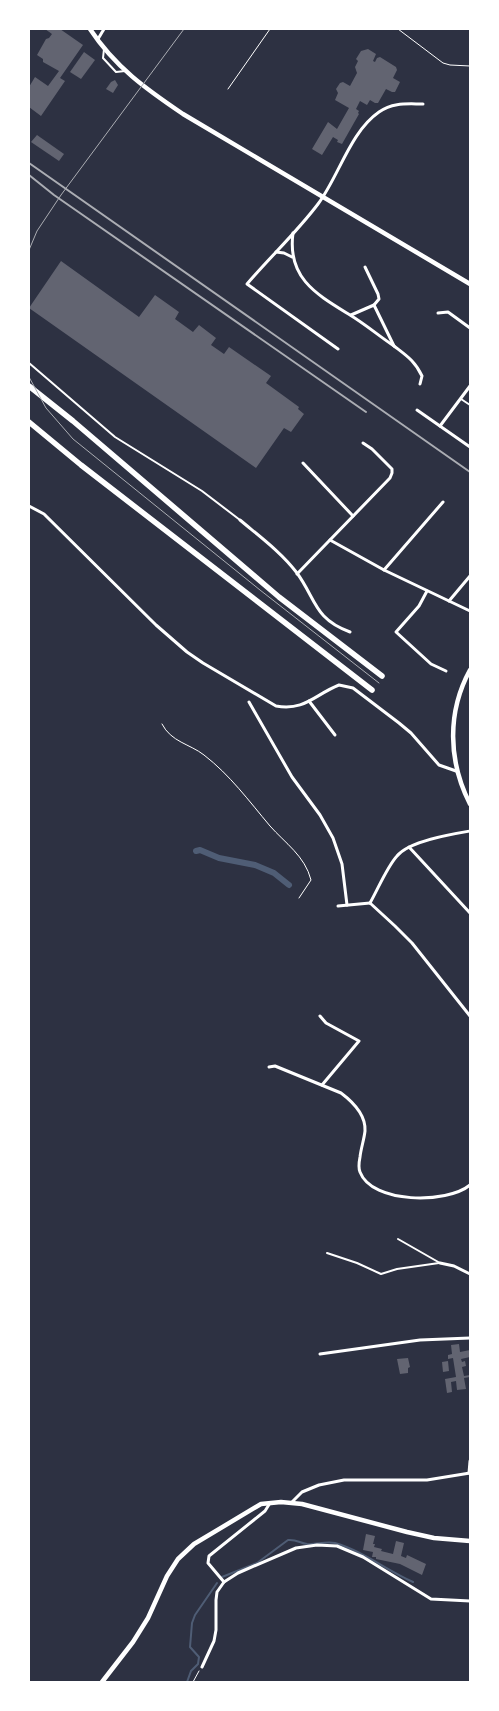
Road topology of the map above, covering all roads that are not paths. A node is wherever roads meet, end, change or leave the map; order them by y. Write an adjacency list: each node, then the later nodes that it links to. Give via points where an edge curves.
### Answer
1 (90, 29): 3 (main road)
2 (104, 29): 3 (street)
3 (97, 39): 5 (main road, via 125,71 182,114)
4 (423, 104): 5 (street, via 389,106 370,119)
5 (323, 197): 6 (street); 10 (main road)
6 (294, 232): 7 (street); 8 (street)
7 (275, 252): 8 (street); 16 (street, via 247,284)
8 (292, 257): 13 (street, via 303,279 313,290)
9 (365, 267): 11 (street, via 378,294 379,299)
10 (470, 284)
11 (374, 305): 13 (street); 15 (street)
12 (438, 313): 14 (street, via 448,312)
13 (350, 316): 15 (street)
14 (470, 328)
15 (395, 347): 18 (street, via 417,364 422,376)
16 (338, 349)
17 (29, 363): 32 (lane, via 115,437 202,491)
18 (420, 384)
19 (29, 386): 43 (highway, via 280,597)
20 (470, 386): 21 (street)
21 (461, 399): 22 (lane); 25 (street)
22 (470, 405)
23 (417, 410): 25 (street)
24 (29, 422): 44 (highway)
25 (440, 426): 27 (street)
26 (363, 443): 31 (street, via 372,448 392,473)
27 (470, 447)
28 (303, 463): 31 (street)
29 (443, 502): 34 (street)
30 (29, 506): 45 (street, via 44,514 156,625 203,663 276,706 289,708)
31 (353, 516): 33 (street)
32 (240, 520): 35 (street, via 282,556)
33 (330, 540): 34 (street); 35 (street)
34 (384, 570): 37 (street)
35 (297, 574): 40 (street, via 323,615 338,628)
36 (470, 576): 38 (street)
37 (427, 592): 38 (street); 42 (street, via 396,632 431,664)
38 (449, 601): 39 (street)
39 (470, 611)
40 (350, 632)
41 (470, 670): 48 (main road, via 458,697 453,730)
42 (446, 671)
43 (382, 676)
44 (372, 690)
45 (309, 701): 47 (street); 48 (street, via 339,685 353,688 405,728 439,765)
46 (249, 702): 53 (street, via 292,777 320,814 333,838 342,864)
47 (335, 735)
48 (456, 771): 49 (main road)
49 (470, 804)
50 (470, 830): 51 (street)
51 (409, 847): 52 (street, via 397,855); 55 (street)
52 (370, 903): 53 (street); 57 (street, via 412,944)
53 (347, 905): 54 (street)
54 (338, 906)
55 (470, 913)
56 (320, 1016): 59 (street, via 326,1023 359,1041)
57 (470, 1016)
58 (269, 1067): 59 (street, via 275,1066)
59 (322, 1085): 60 (street, via 341,1093 361,1114 365,1132 359,1170 362,1177 377,1189 394,1196 432,1198 457,1193)
60 (470, 1185)
61 (398, 1239): 63 (lane)
62 (327, 1253): 63 (lane, via 381,1274)
63 (440, 1262): 64 (street)
64 (470, 1274)
65 (470, 1338): 66 (street, via 420,1340)
66 (320, 1354)
67 (470, 1461): 68 (street)
68 (469, 1473): 70 (street, via 427,1480 344,1480 318,1485 302,1492)
69 (270, 1502): 70 (main road); 72 (street, via 265,1511 208,1556 208,1563); 75 (main road, via 201,1539 178,1559 134,1642)
70 (292, 1502): 71 (main road, via 434,1538)
71 (470, 1541)
72 (224, 1582): 73 (street, via 296,1548 338,1546 363,1557 431,1598); 74 (street, via 217,1592 214,1641)
73 (470, 1601)
74 (202, 1667)
75 (102, 1682)

